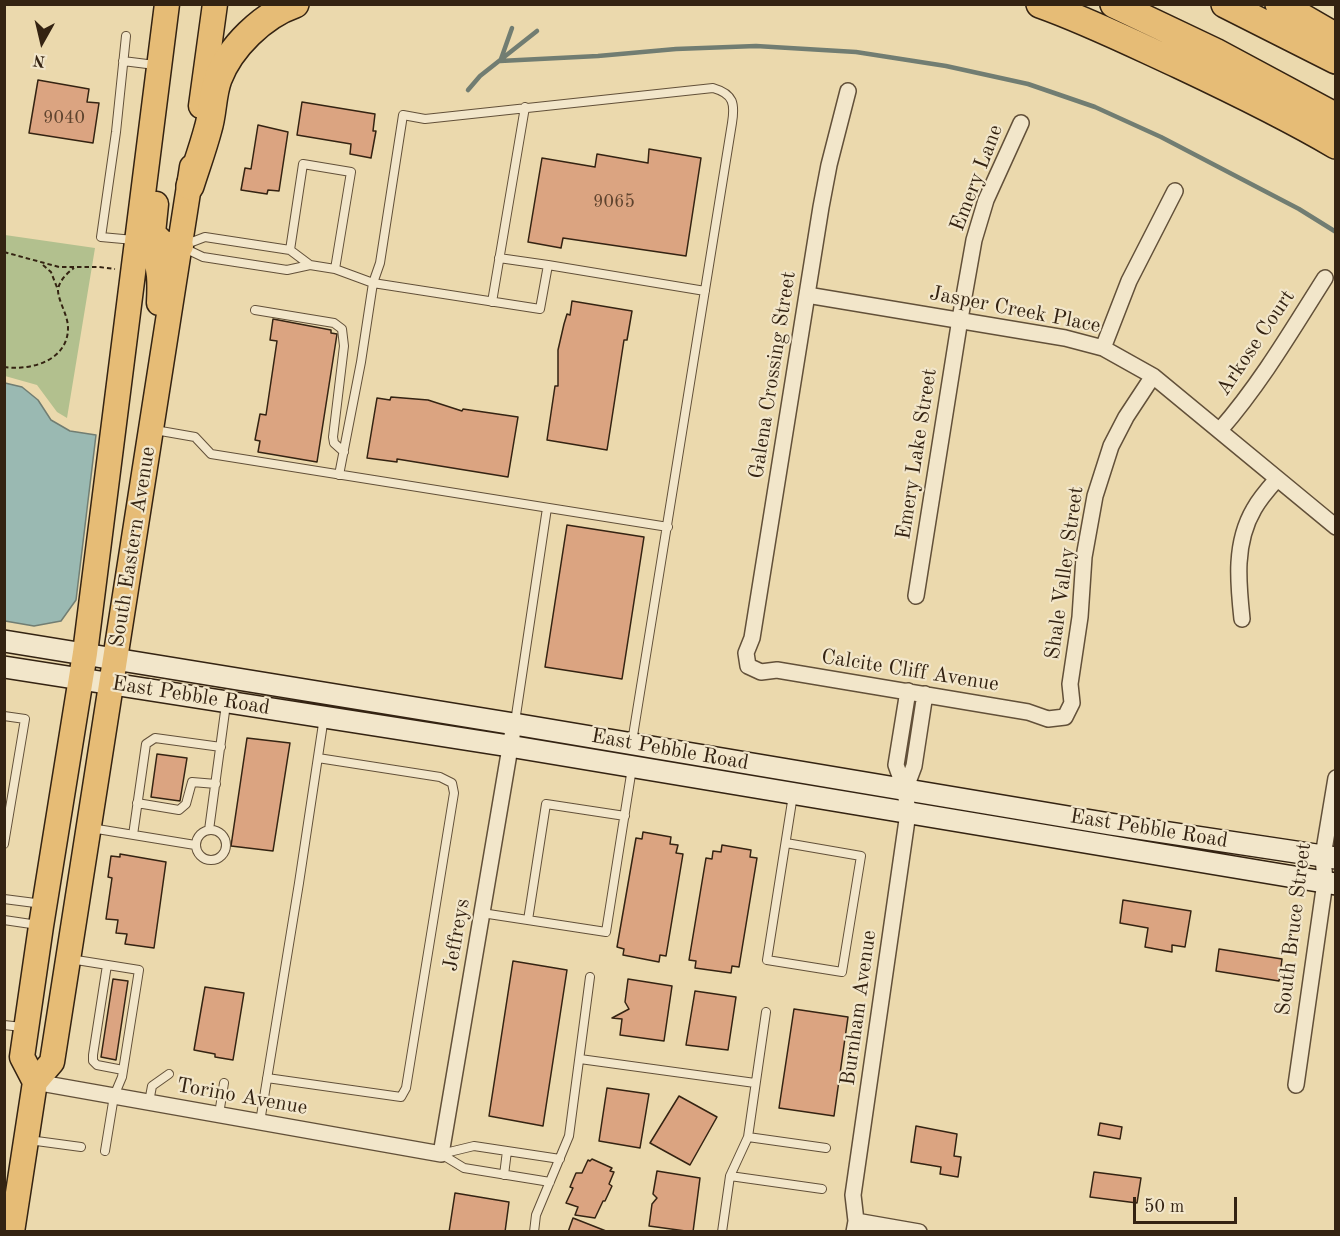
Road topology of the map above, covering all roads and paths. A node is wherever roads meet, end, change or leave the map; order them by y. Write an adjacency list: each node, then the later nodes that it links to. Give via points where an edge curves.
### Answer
1 (167, 4): 12 (main road, South Eastern Avenue)
2 (215, 4): 19 (main road, South Eastern Avenue)
3 (295, 4): 19 (highway, via 243,38 230,56 218,80 209,127)
4 (1040, 4): 18 (highway, via 1249,98)
5 (1114, 4): 15 (highway, via 1215,52)
6 (1225, 4): 10 (highway)
7 (1279, 4): 9 (highway)
8 (126, 36): 11 (lane)
9 (1335, 37)
10 (1335, 60)
11 (123, 61): 12 (lane); 21 (lane, via 101,237)
12 (159, 66): 17 (main road, South Eastern Avenue)
13 (848, 91): 34 (street, Galena Crossing Street, via 829,165)
14 (525, 107): 24 (lane); 31 (lane, via 425,119 403,115 380,263); 33 (lane, via 713,88 724,91 734,110)
15 (1335, 117)
16 (1021, 123): 37 (street, Emery Lane, via 980,219)
17 (152, 126): 21 (main road, South Eastern Avenue); 22 (main road, via 160,130 162,143 153,233 163,243)
18 (1335, 145)
19 (190, 186): 22 (main road, South Eastern Avenue)
20 (1175, 191): 38 (street, via 1129,281)
21 (138, 241): 39 (main road, via 153,249 161,276); 53 (main road, South Eastern Avenue)
22 (181, 246): 23 (lane, via 205,237); 26 (lane, via 203,257 287,270); 39 (main road, South Eastern Avenue)
23 (290, 250): 26 (lane); 29 (lane, via 303,164 351,172)
24 (500, 258): 27 (lane); 35 (lane)
25 (40, 263): 32 (path, via 51,272)
26 (310, 265): 29 (lane)
27 (548, 265): 33 (lane); 35 (lane, via 540,309)
28 (77, 267): 32 (path, via 67,273)
29 (335, 269): 31 (lane)
30 (1325, 278): 43 (street, Arkose Court, via 1265,373)
31 (373, 283): 35 (lane); 44 (lane)
32 (58, 290): 40 (path, via 68,326 64,347 46,362 31,367)
33 (705, 291): 48 (lane)
34 (807, 295): 37 (street, Jasper Creek Place); 54 (street, Galena Crossing Street, via 754,627 746,653)
35 (492, 302)
36 (255, 310): 44 (lane, via 334,323 342,329 344,346 333,437)
37 (960, 319): 38 (street, Jasper Creek Place); 50 (street, Emery Lake Street)
38 (1102, 348): 41 (street, Jasper Creek Place)
39 (162, 366): 42 (main road, South Eastern Avenue)
40 (4, 367)
41 (1154, 376): 43 (street, Jasper Creek Place); 63 (street, Shale Valley Street, via 1111,446 1095,496 1084,557 1070,684 1072,703)
42 (151, 430): 45 (lane, via 195,437 211,454); 56 (main road, South Eastern Avenue)
43 (1220, 430): 46 (street, Jasper Creek Place)
44 (344, 452): 45 (lane)
45 (339, 475): 47 (lane)
46 (1277, 479): 49 (street, Jasper Creek Place); 51 (street, via 1255,507 1244,533 1238,575)
47 (547, 508): 48 (lane); 64 (lane)
48 (668, 527): 65 (lane)
49 (1335, 527)
50 (916, 596)
51 (1242, 619)
52 (4, 641): 53 (main road, East Pebble Road)
53 (85, 653): 56 (main road, East Pebble Road); 57 (main road, South Eastern Avenue)
54 (748, 666): 58 (street, Calcite Cliff Avenue, via 761,672 777,670)
55 (4, 667): 57 (main road, East Pebble Road)
56 (114, 672): 57 (main road, East Pebble Road); 60 (main road, East Pebble Road); 64 (main road, East Pebble Road); 77 (main road, South Eastern Avenue)
57 (80, 678): 87 (main road, South Eastern Avenue)
58 (908, 691): 59 (street, Calcite Cliff Avenue); 72 (street, Burnham Avenue, via 896,765)
59 (925, 694): 63 (street, Calcite Cliff Avenue, via 1048,719); 72 (street, via 914,766)
60 (226, 701): 62 (main road, East Pebble Road); 67 (lane)
61 (4, 716): 81 (lane, via 25,719)
62 (324, 717): 66 (main road, East Pebble Road); 68 (lane)
63 (1065, 717)
64 (514, 724): 65 (main road, East Pebble Road); 66 (street, Jeffreys)
65 (631, 743): 72 (main road, East Pebble Road)
66 (509, 746): 69 (main road, East Pebble Road); 86 (street, Jeffreys)
67 (221, 747): 71 (lane); 74 (lane, via 155,738 146,744)
68 (318, 758): 98 (lane); 98 (lane, via 440,777 452,783 454,793 406,1088 401,1097)
69 (632, 768): 73 (main road, East Pebble Road); 76 (lane)
70 (1335, 778): 83 (street, South Bruce Street)
71 (216, 784): 74 (lane, via 192,782 186,804 179,810); 78 (lane)
72 (905, 790): 75 (street, Burnham Avenue); 83 (main road, East Pebble Road)
73 (793, 794): 75 (main road, East Pebble Road); 80 (lane)
74 (137, 803): 79 (lane)
75 (908, 813): 84 (main road, East Pebble Road); 120 (street, Burnham Avenue, via 853,1195)
76 (625, 816): 89 (lane, via 606,932); 89 (lane, via 546,804)
77 (90, 828): 79 (lane); 90 (main road, South Eastern Avenue)
78 (209, 830): 82 (lane, via 199,835); 82 (lane, via 218,831 225,839 222,856 207,860 198,855)
79 (133, 835): 82 (lane)
80 (786, 843): 80 (lane, via 861,856 842,972 767,960)
81 (4, 844)
82 (195, 845)
83 (1329, 857): 84 (street, South Bruce Street)
84 (1330, 883): 102 (street, South Bruce Street)
85 (4, 899): 87 (lane)
86 (482, 913): 89 (lane); 113 (street, Jeffreys)
87 (43, 915): 88 (lane); 94 (main road, South Eastern Avenue)
88 (4, 920)
89 (528, 920)
90 (69, 958): 91 (lane); 99 (main road, South Eastern Avenue, via 52,1062)
91 (107, 965): 96 (lane, via 93,1061); 96 (lane, via 139,970)
92 (590, 977): 95 (lane)
93 (766, 1012): 101 (lane)
94 (16, 1026): 99 (main road, South Eastern Avenue, via 22,1057)
95 (580, 1059): 101 (lane); 114 (lane, via 569,1136)
96 (123, 1070): 103 (lane)
97 (169, 1074): 104 (lane, via 152,1086)
98 (267, 1078): 106 (lane)
99 (34, 1082): 103 (street, Torino Avenue); 108 (main road)
100 (224, 1083): 105 (lane)
101 (755, 1083): 107 (lane)
102 (1296, 1085)
103 (114, 1096): 104 (street, Torino Avenue); 111 (lane)
104 (149, 1102): 105 (street, Torino Avenue)
105 (219, 1114): 106 (street, Torino Avenue)
106 (260, 1122): 113 (street, Torino Avenue)
107 (748, 1137): 110 (lane); 116 (lane)
108 (26, 1139): 109 (lane); 119 (main road)
109 (81, 1147)
110 (826, 1149)
111 (105, 1151)
112 (507, 1151): 113 (lane, via 474,1146); 114 (lane); 115 (lane)
113 (441, 1154): 115 (lane, via 464,1168)
114 (560, 1159): 117 (lane)
115 (504, 1174): 117 (lane)
116 (730, 1176): 118 (lane); 122 (lane)
117 (550, 1182): 121 (lane, via 536,1215)
118 (822, 1189)
119 (10, 1218)
120 (855, 1226): 123 (street)
121 (534, 1232)
122 (722, 1232)
123 (919, 1232)

